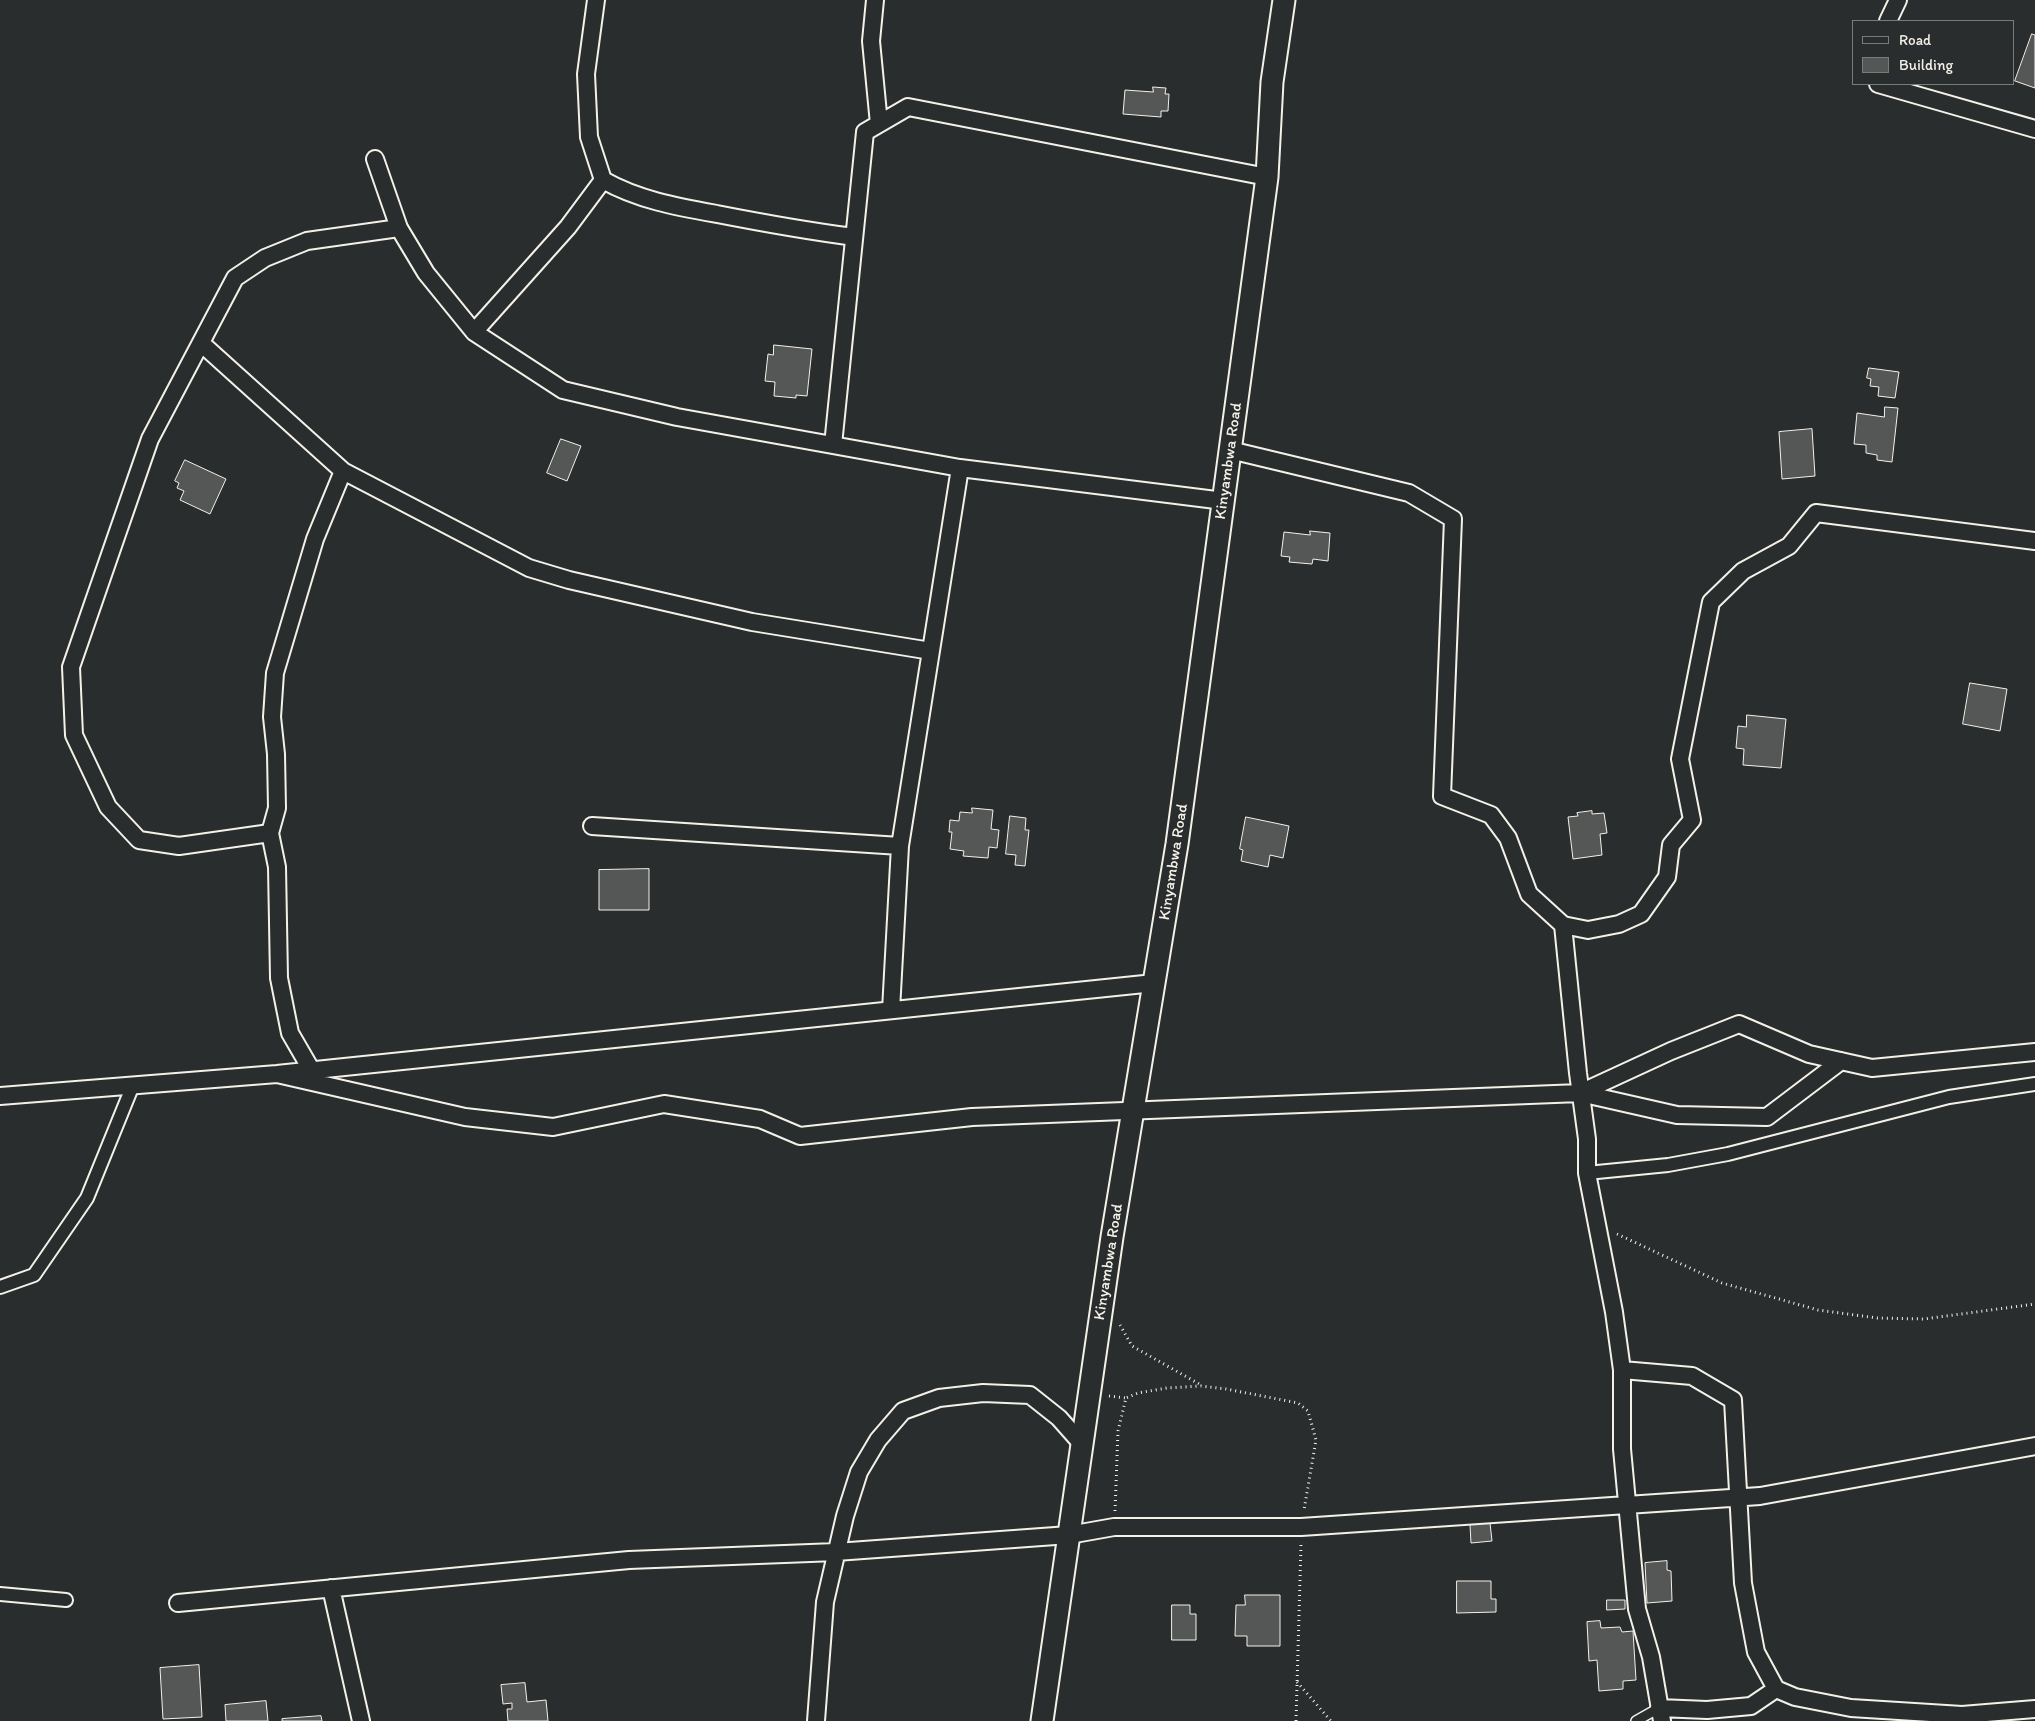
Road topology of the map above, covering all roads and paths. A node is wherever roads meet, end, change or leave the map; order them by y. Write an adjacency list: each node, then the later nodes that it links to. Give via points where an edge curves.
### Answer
1 (596, 0): 11 (street, via 586,74 589,136)
2 (875, 0): 7 (street, via 871,41)
3 (1284, 0): 10 (street, Kinyambwa Road, via 1272,82)
4 (1898, 0): 5 (street)
5 (1888, 20)
6 (1881, 85): 8 (street)
7 (879, 124): 10 (street, via 908,107); 13 (street, via 865,132)
8 (2035, 129)
9 (375, 159): 12 (street)
10 (1267, 176): 17 (street, Kinyambwa Road)
11 (603, 180): 13 (street, via 623,192 684,208); 14 (street, via 568,227)
12 (399, 228): 14 (street, via 426,273); 15 (street, via 307,241 265,258 235,278)
13 (854, 237): 16 (street)
14 (474, 332): 16 (street, via 563,390 677,417)
15 (201, 343): 19 (street); 24 (street, via 150,439 71,667 74,735 108,807 139,840 179,846)
16 (833, 445): 18 (street)
17 (1230, 450): 20 (street, Kinyambwa Road); 26 (street, via 1409,493 1453,519 1442,796 1491,815 1508,838 1530,894)
18 (960, 468): 20 (street); 22 (street)
19 (344, 471): 22 (street, via 529,568 752,622); 24 (street, via 315,539 275,672 272,717 276,808)
20 (1224, 501): 27 (street, Kinyambwa Road, via 1177,844)
21 (2035, 541): 26 (street, via 1816,513 1789,546 1743,571 1711,602 1680,759 1692,820 1670,845 1667,877 1641,914 1620,924 1588,930)
22 (931, 651): 25 (street)
23 (592, 826): 25 (street)
24 (270, 833): 31 (street, via 277,868 278,978 290,1033)
25 (900, 846): 28 (street)
26 (1562, 925): 35 (street)
27 (1154, 983): 28 (street); 37 (street, Kinyambwa Road)
28 (891, 1010): 31 (street)
29 (2035, 1052): 30 (street, via 1872,1068)
30 (1841, 1061): 35 (street, via 1809,1054 1739,1024 1670,1051); 35 (street, via 1767,1118 1677,1114)
31 (312, 1071): 32 (street)
32 (276, 1074): 34 (street); 37 (street, via 465,1117 553,1127 664,1104 760,1119 800,1136 972,1117)
33 (2035, 1084): 38 (street, via 1949,1097 1728,1154 1668,1165)
34 (133, 1085): 36 (street); 40 (street, via 87,1198 34,1275)
35 (1580, 1093): 37 (street); 38 (street, via 1587,1139)
36 (0, 1096)
37 (1133, 1110): 45 (street, Kinyambwa Road)
38 (1587, 1173): 39 (street)
39 (1597, 1223): 41 (path, via 1722,1283 1818,1310 1877,1318 1924,1319); 43 (street)
40 (0, 1287)
41 (2035, 1304)
42 (1119, 1322): 44 (path, via 1132,1346)
43 (1622, 1370): 47 (street, via 1692,1376 1734,1400); 48 (street, via 1622,1449)
44 (1201, 1386): 49 (path, via 1167,1388 1126,1398 1118,1432); 50 (path, via 1298,1403 1308,1411 1316,1440)
45 (1082, 1444): 51 (street, Kinyambwa Road); 52 (street, via 1059,1418 1030,1394 983,1393 939,1398 903,1412 878,1440 859,1472)
46 (2035, 1446): 47 (street, via 1760,1496)
47 (1739, 1496): 48 (street); 58 (street, via 1743,1583 1756,1652)
48 (1627, 1505): 50 (street); 60 (street, via 1637,1609 1651,1658)
49 (1114, 1527): 50 (street); 51 (street)
50 (1301, 1527): 57 (path)
51 (1069, 1535): 52 (street); 64 (street, Kinyambwa Road)
52 (836, 1552): 53 (street, via 629,1560); 63 (street, via 825,1602)
53 (331, 1588): 56 (street); 62 (street)
54 (0, 1594): 55 (street)
55 (66, 1600)
56 (178, 1602)
57 (1297, 1682): 65 (path); 66 (path)
58 (1776, 1689): 60 (street, via 1751,1706); 61 (street)
59 (2035, 1709): 61 (street, via 1962,1715)
60 (1660, 1714): 67 (lane)
61 (1854, 1715)
62 (361, 1721)
63 (816, 1721)
64 (1042, 1721)
65 (1296, 1721)
66 (1331, 1721)
67 (1636, 1721)

